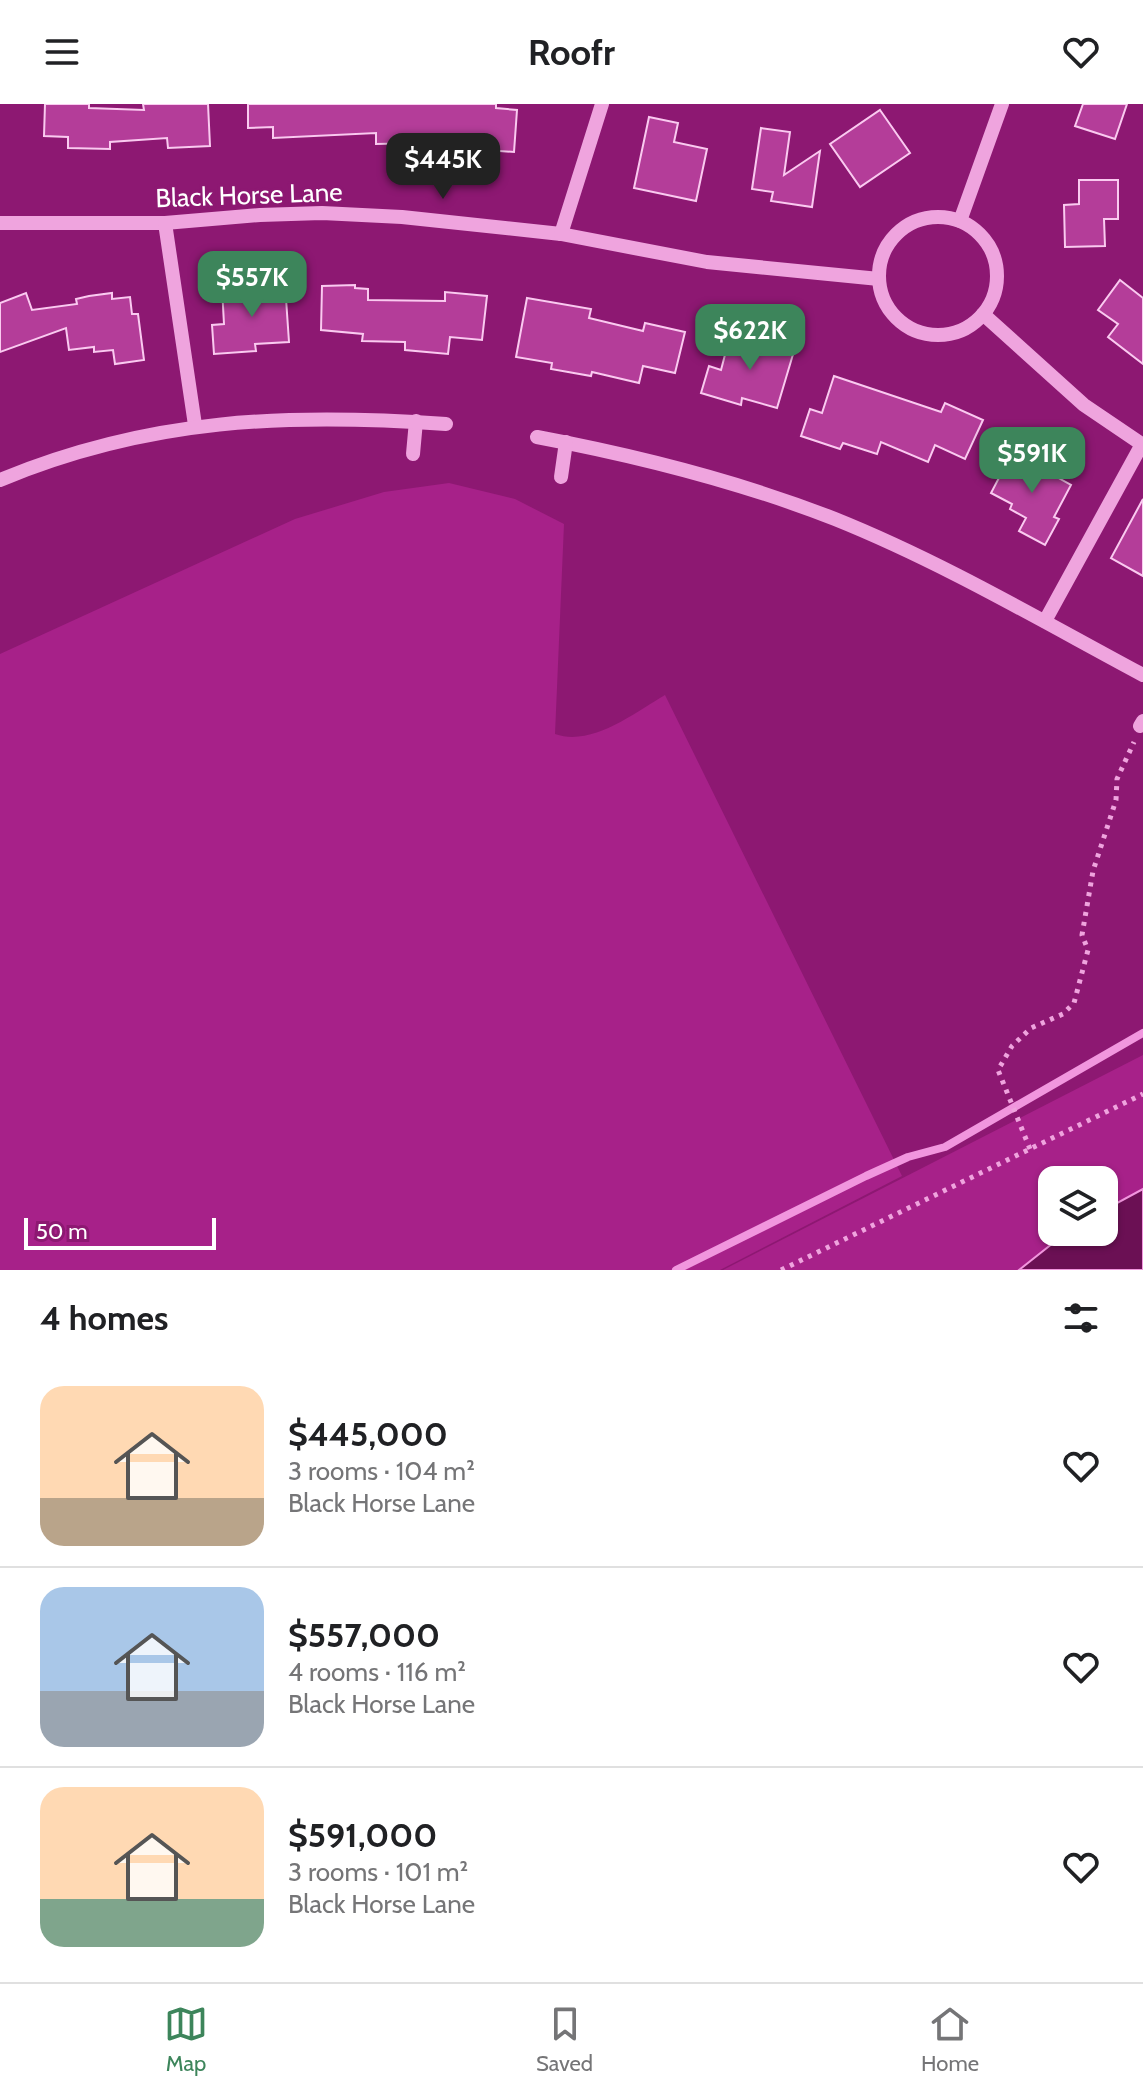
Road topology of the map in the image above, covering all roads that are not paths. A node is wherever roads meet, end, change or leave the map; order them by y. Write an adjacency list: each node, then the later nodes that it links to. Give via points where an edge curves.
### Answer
1 (602, 104): 6 (street)
2 (1002, 104): 3 (street)
3 (960, 221): 7 (street, via 931,217 907,225 884,251); 8 (street, via 979,234 995,261 996,288)
4 (0, 223): 5 (street, Black Horse Lane)
5 (165, 223): 6 (street, Black Horse Lane, via 322,213); 11 (street)
6 (561, 234): 7 (street, Black Horse Lane, via 707,262)
7 (879, 279): 8 (street, via 894,316 924,333 961,330)
8 (983, 314): 14 (street, via 1084,405)
9 (416, 421): 10 (street); 11 (street, via 288,419); 15 (street)
10 (446, 424)
11 (195, 425): 17 (street, via 124,439)
12 (537, 437): 13 (street)
13 (566, 442): 16 (street); 18 (street, via 690,471 835,519)
14 (1142, 444): 18 (street)
15 (413, 454)
16 (561, 477)
17 (0, 480)
18 (1045, 621): 19 (street)
19 (1143, 675)

